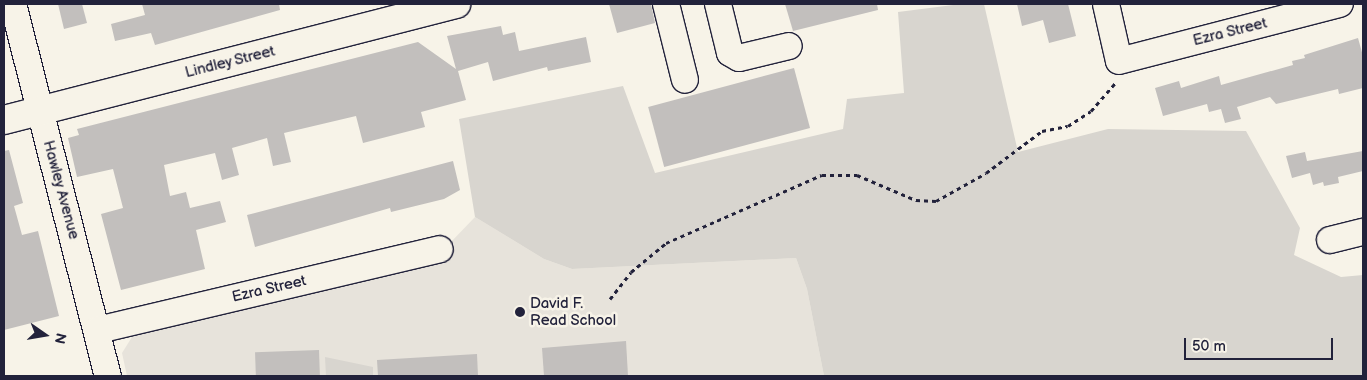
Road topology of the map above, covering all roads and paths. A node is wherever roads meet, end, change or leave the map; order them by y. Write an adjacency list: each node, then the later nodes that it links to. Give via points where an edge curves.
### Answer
1 (13, 4): 10 (street, Hawley Avenue)
2 (456, 4): 10 (main road, Lindley Street)
3 (666, 4): 9 (street)
4 (718, 4): 7 (street, via 730,53 739,58)
5 (1106, 4): 8 (street)
6 (1340, 4): 8 (street, Ezra Street)
7 (789, 46)
8 (1119, 61): 15 (path, via 1116,81 1091,111 1068,126 1042,131 986,174 936,200 916,200 857,175 822,175 666,243 630,272)
9 (685, 80)
10 (40, 111): 11 (main road, Lindley Street); 16 (street, Hawley Avenue)
11 (4, 120)
12 (1363, 232): 13 (street)
13 (1330, 240)
14 (440, 249): 16 (street, Ezra Street)
15 (610, 299)
16 (98, 330): 17 (street, Hawley Avenue)
17 (108, 376)

